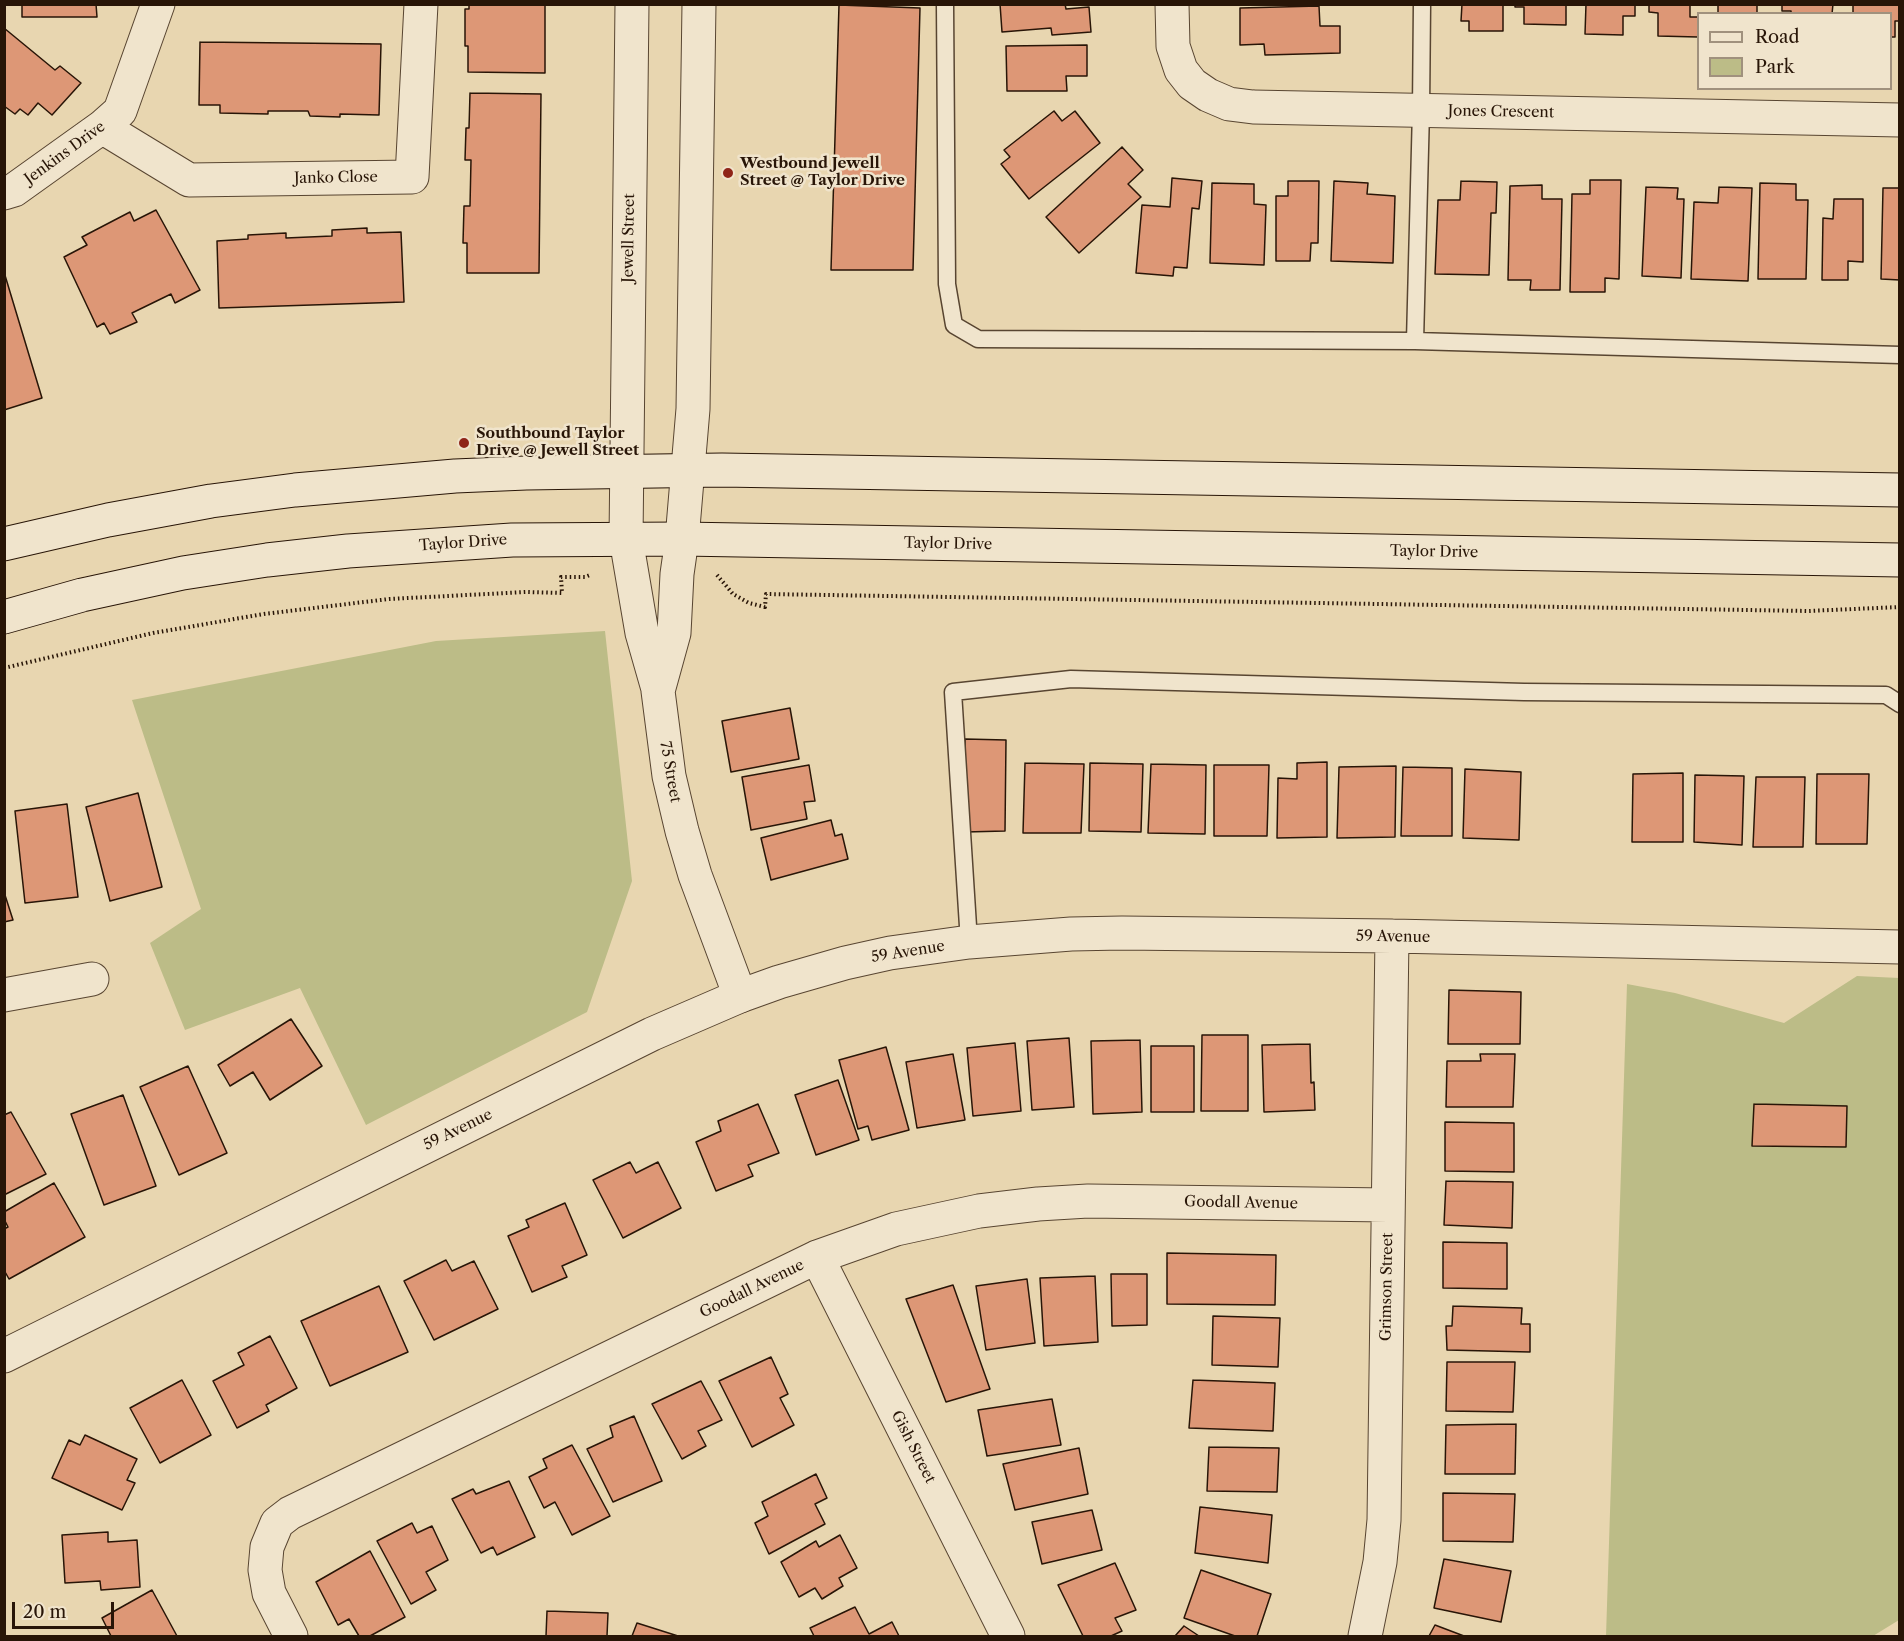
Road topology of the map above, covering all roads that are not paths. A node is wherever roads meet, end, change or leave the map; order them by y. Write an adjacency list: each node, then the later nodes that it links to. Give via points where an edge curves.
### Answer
1 (158, 4): 10 (street, Jenkins Drive, via 120,111)
2 (421, 4): 10 (street, Janko Close, via 412,177 189,180)
3 (632, 4): 15 (street, Jewell Street)
4 (699, 4): 14 (street, via 693,409)
5 (945, 4): 12 (lane, via 947,284 954,326 978,339)
6 (1172, 4): 8 (street, Jones Crescent, via 1173,46 1181,70 1192,84 1229,104)
7 (1422, 4): 8 (lane)
8 (1421, 110): 9 (street, Jones Crescent); 12 (lane)
9 (1899, 120)
10 (102, 127): 11 (street, Jenkins Drive, via 14,190)
11 (4, 193)
12 (1415, 341): 13 (lane)
13 (1899, 355)
14 (687, 470): 15 (street); 16 (street); 18 (street, 75 Street)
15 (626, 471): 17 (street, Jewell Street); 19 (street, via 455,476 295,490 119,518)
16 (1899, 490)
17 (626, 539): 18 (street, Taylor Drive); 21 (street, Taylor Drive, via 501,541 267,560 172,576); 22 (street, Jewell Street, via 642,633)
18 (682, 539): 20 (street, Taylor Drive); 22 (street, 75 Street, via 674,633)
19 (4, 544)
20 (1899, 560)
21 (4, 617)
22 (658, 691): 29 (street, 75 Street, via 669,776 682,831)
23 (1899, 704): 25 (lane, via 1886,694 1524,692 1071,679 953,692)
24 (1392, 936): 25 (street, 59 Avenue, via 1122,933); 26 (street, 59 Avenue); 30 (street, Grimson Street)
25 (969, 942): 29 (street, 59 Avenue, via 845,963)
26 (1899, 947)
27 (92, 979): 28 (street)
28 (4, 995)
29 (740, 996): 32 (street, 59 Avenue, via 652,1034)
30 (1388, 1205): 31 (street, Goodall Avenue, via 1100,1201 1038,1204 979,1211 896,1229); 35 (street, Grimson Street, via 1384,1520)
31 (818, 1257): 33 (street, Goodall Avenue, via 290,1513 277,1523 267,1547 265,1569 269,1593); 34 (street, Gish Street)
32 (4, 1356)
33 (291, 1636)
34 (1008, 1636)
35 (1365, 1636)

